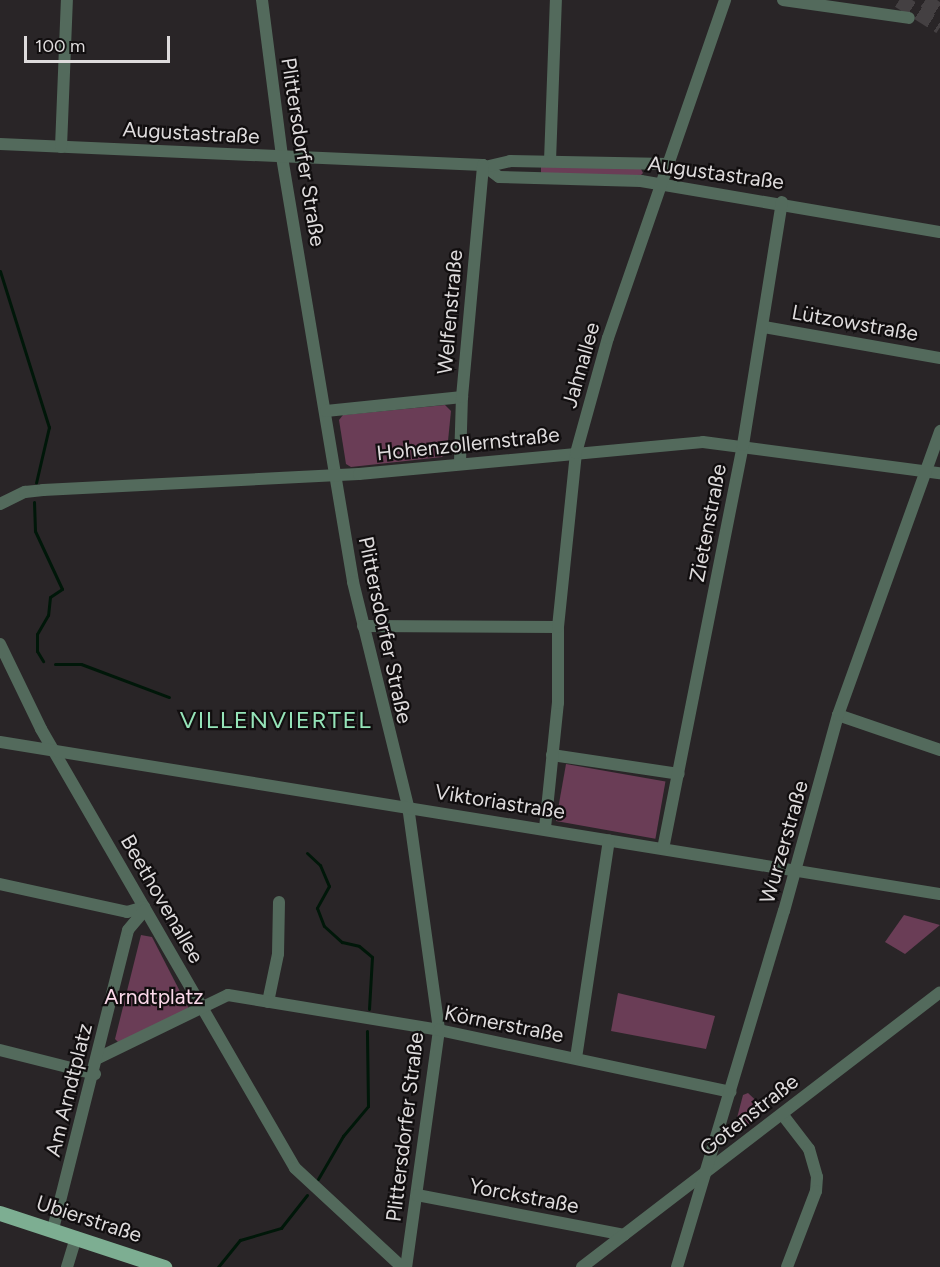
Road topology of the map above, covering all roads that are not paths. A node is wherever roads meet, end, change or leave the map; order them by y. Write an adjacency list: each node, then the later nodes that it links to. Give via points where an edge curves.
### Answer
1 (67, 0): 8 (street)
2 (262, 0): 9 (street, Plittersdorfer Straße)
3 (556, 0): 10 (street)
4 (725, 0): 11 (street, Jahnallee)
5 (783, 0): 6 (street)
6 (909, 18)
7 (0, 144): 8 (street, Augustastraße)
8 (61, 147): 9 (street, Augustastraße)
9 (282, 157): 12 (street, Augustastraße); 19 (street, Plittersdorfer Straße)
10 (550, 160): 11 (street, Augustastraße); 12 (street, Augustastraße, via 497,161)
11 (668, 164): 13 (street, Jahnallee)
12 (486, 165): 13 (street, Augustastraße, via 499,177); 18 (street, Welfenstraße)
13 (663, 185): 14 (street, Augustastraße); 22 (street, Jahnallee, via 608,339)
14 (782, 202): 15 (street, Augustastraße); 16 (street, Zietenstraße)
15 (940, 232)
16 (764, 327): 17 (street, Lützowstraße); 21 (street, Zietenstraße)
17 (940, 358)
18 (462, 397): 19 (street); 23 (street, Welfenstraße)
19 (326, 411): 26 (street, Plittersdorfer Straße)
20 (940, 431): 24 (street, Wurzerstraße)
21 (743, 445): 22 (street, Hohenzollernstraße, via 704,442); 24 (street, Hohenzollernstraße); 36 (street, Zietenstraße)
22 (576, 453): 23 (street, Hohenzollernstraße); 29 (street, Jahnallee)
23 (460, 464): 26 (street, Hohenzollernstraße)
24 (925, 468): 25 (street, Hohenzollernstraße); 31 (street, Wurzerstraße)
25 (940, 473)
26 (335, 476): 27 (street, Hohenzollernstraße, via 43,490 25,492); 28 (street, Plittersdorfer Straße)
27 (0, 504)
28 (363, 626): 29 (street); 37 (street, Plittersdorfer Straße)
29 (558, 627): 35 (street, Jahnallee, via 558,703)
30 (0, 644): 33 (street, Beethovenallee)
31 (838, 715): 34 (street); 41 (street, Wurzerstraße)
32 (0, 742): 33 (street, Viktoriastraße)
33 (54, 749): 37 (street, Viktoriastraße); 45 (street, Beethovenallee)
34 (940, 750)
35 (552, 755): 36 (street); 38 (street, Jahnallee)
36 (679, 774): 40 (street, Zietenstraße)
37 (408, 806): 38 (street, Viktoriastraße); 50 (street, Plittersdorfer Straße)
38 (545, 828): 39 (street, Viktoriastraße)
39 (609, 840): 40 (street, Viktoriastraße); 53 (street)
40 (663, 849): 41 (street, Viktoriastraße)
41 (796, 871): 43 (street, Viktoriastraße); 55 (street, Wurzerstraße)
42 (0, 884): 46 (street)
43 (940, 894)
44 (279, 902): 48 (street, via 278,954)
45 (145, 909): 46 (street); 49 (street, Beethovenallee)
46 (129, 918): 52 (street, Am Arndtplatz)
47 (940, 992): 56 (street, Gotenstraße)
48 (268, 1002): 49 (street, Körnerstraße, via 228,995); 50 (street, Körnerstraße)
49 (203, 1009): 52 (street); 65 (street, Beethovenallee, via 299,1174)
50 (439, 1030): 53 (street, Körnerstraße); 58 (street, Plittersdorfer Straße)
51 (0, 1050): 54 (street)
52 (98, 1058): 54 (street, Am Arndtplatz)
53 (576, 1058): 55 (street, Körnerstraße)
54 (95, 1074): 60 (street, Am Arndtplatz)
55 (730, 1092): 57 (street, Wurzerstraße)
56 (782, 1114): 57 (street, Gotenstraße); 68 (street, via 809,1149 817,1177)
57 (707, 1172): 61 (street, Gotenstraße); 67 (street, Wurzerstraße)
58 (417, 1195): 61 (street, Yorckstraße); 65 (street, Plittersdorfer Straße)
59 (0, 1213): 60 (main road, Ubierstraße)
60 (53, 1229): 62 (main road, Ubierstraße)
61 (624, 1235): 66 (street, Gotenstraße)
62 (76, 1237): 63 (street); 64 (main road, Ubierstraße)
63 (67, 1267)
64 (164, 1267)
65 (404, 1267)
66 (582, 1267)
67 (677, 1267)
68 (787, 1267)

